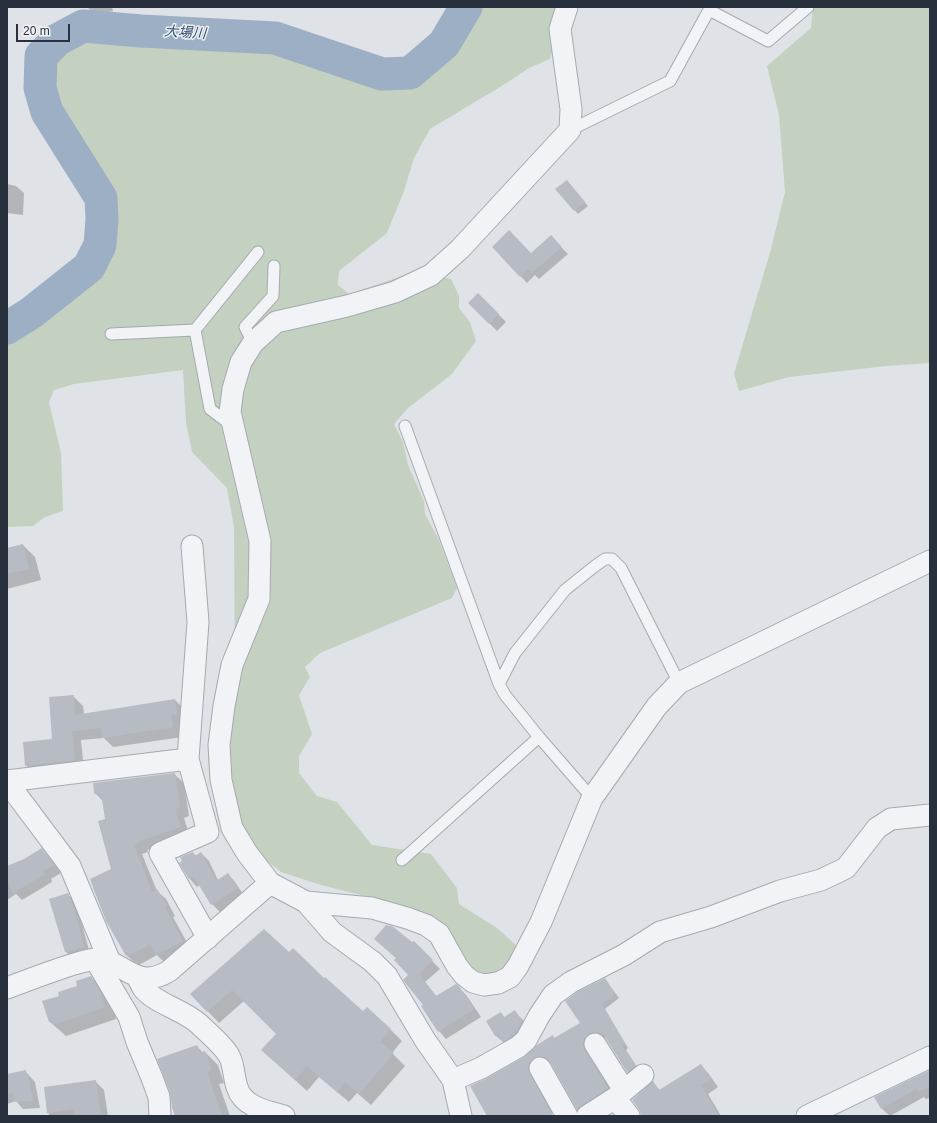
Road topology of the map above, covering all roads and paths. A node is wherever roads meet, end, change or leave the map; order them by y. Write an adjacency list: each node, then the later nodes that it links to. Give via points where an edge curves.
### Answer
1 (567, 7): 3 (street, via 560,29 571,109)
2 (808, 7): 3 (lane, via 768,41 709,10 670,81)
3 (570, 130): 8 (street, via 460,249 431,275 395,292 276,322)
4 (258, 252): 6 (lane)
5 (274, 266): 8 (lane, via 273,296 245,327)
6 (195, 330): 7 (lane); 9 (lane, via 210,409)
7 (111, 334)
8 (253, 343): 9 (street, via 241,362 233,389 230,412)
9 (233, 426): 20 (street, via 260,541 259,599 232,665 219,745 221,780)
10 (405, 426): 14 (lane)
11 (192, 546): 16 (street, via 198,622)
12 (930, 561): 13 (street)
13 (679, 683): 14 (lane, via 621,568 612,559 605,559 565,590 515,652); 18 (street, via 657,706)
14 (499, 684): 15 (lane)
15 (539, 737): 18 (lane); 22 (lane)
16 (188, 759): 17 (street); 21 (street)
17 (7, 781): 28 (street, via 70,866)
18 (592, 798): 24 (street, via 541,922 518,966 510,977 498,983 484,985 473,982 464,975 439,934 426,925 372,908)
19 (930, 815): 26 (street, via 891,819 877,828 846,868 821,880 780,891 711,917 660,932)
20 (231, 824): 21 (street); 23 (street, via 247,853)
21 (208, 832): 25 (street, via 160,853)
22 (402, 860)
23 (270, 883): 24 (street); 25 (street)
24 (306, 902): 35 (street, via 332,932 373,962 387,976)
25 (208, 938): 29 (street, via 160,977)
26 (624, 955): 27 (street, via 630,962); 35 (street, via 570,982 553,995 531,1034 518,1047)
27 (652, 955)
28 (102, 961): 29 (street); 30 (street, via 47,972); 37 (street, via 129,1017 152,1078 159,1097)
29 (137, 977): 38 (street, via 144,989 192,1019 224,1049 231,1060 240,1095 249,1104)
30 (7, 988)
31 (595, 1044): 36 (street)
32 (930, 1057): 43 (street)
33 (540, 1068): 40 (street)
34 (643, 1075): 36 (street)
35 (453, 1080): 39 (street)
36 (620, 1094): 41 (street); 42 (street)
37 (160, 1116)
38 (284, 1116)
39 (461, 1116)
40 (567, 1116)
41 (587, 1116)
42 (629, 1116)
43 (807, 1116)

